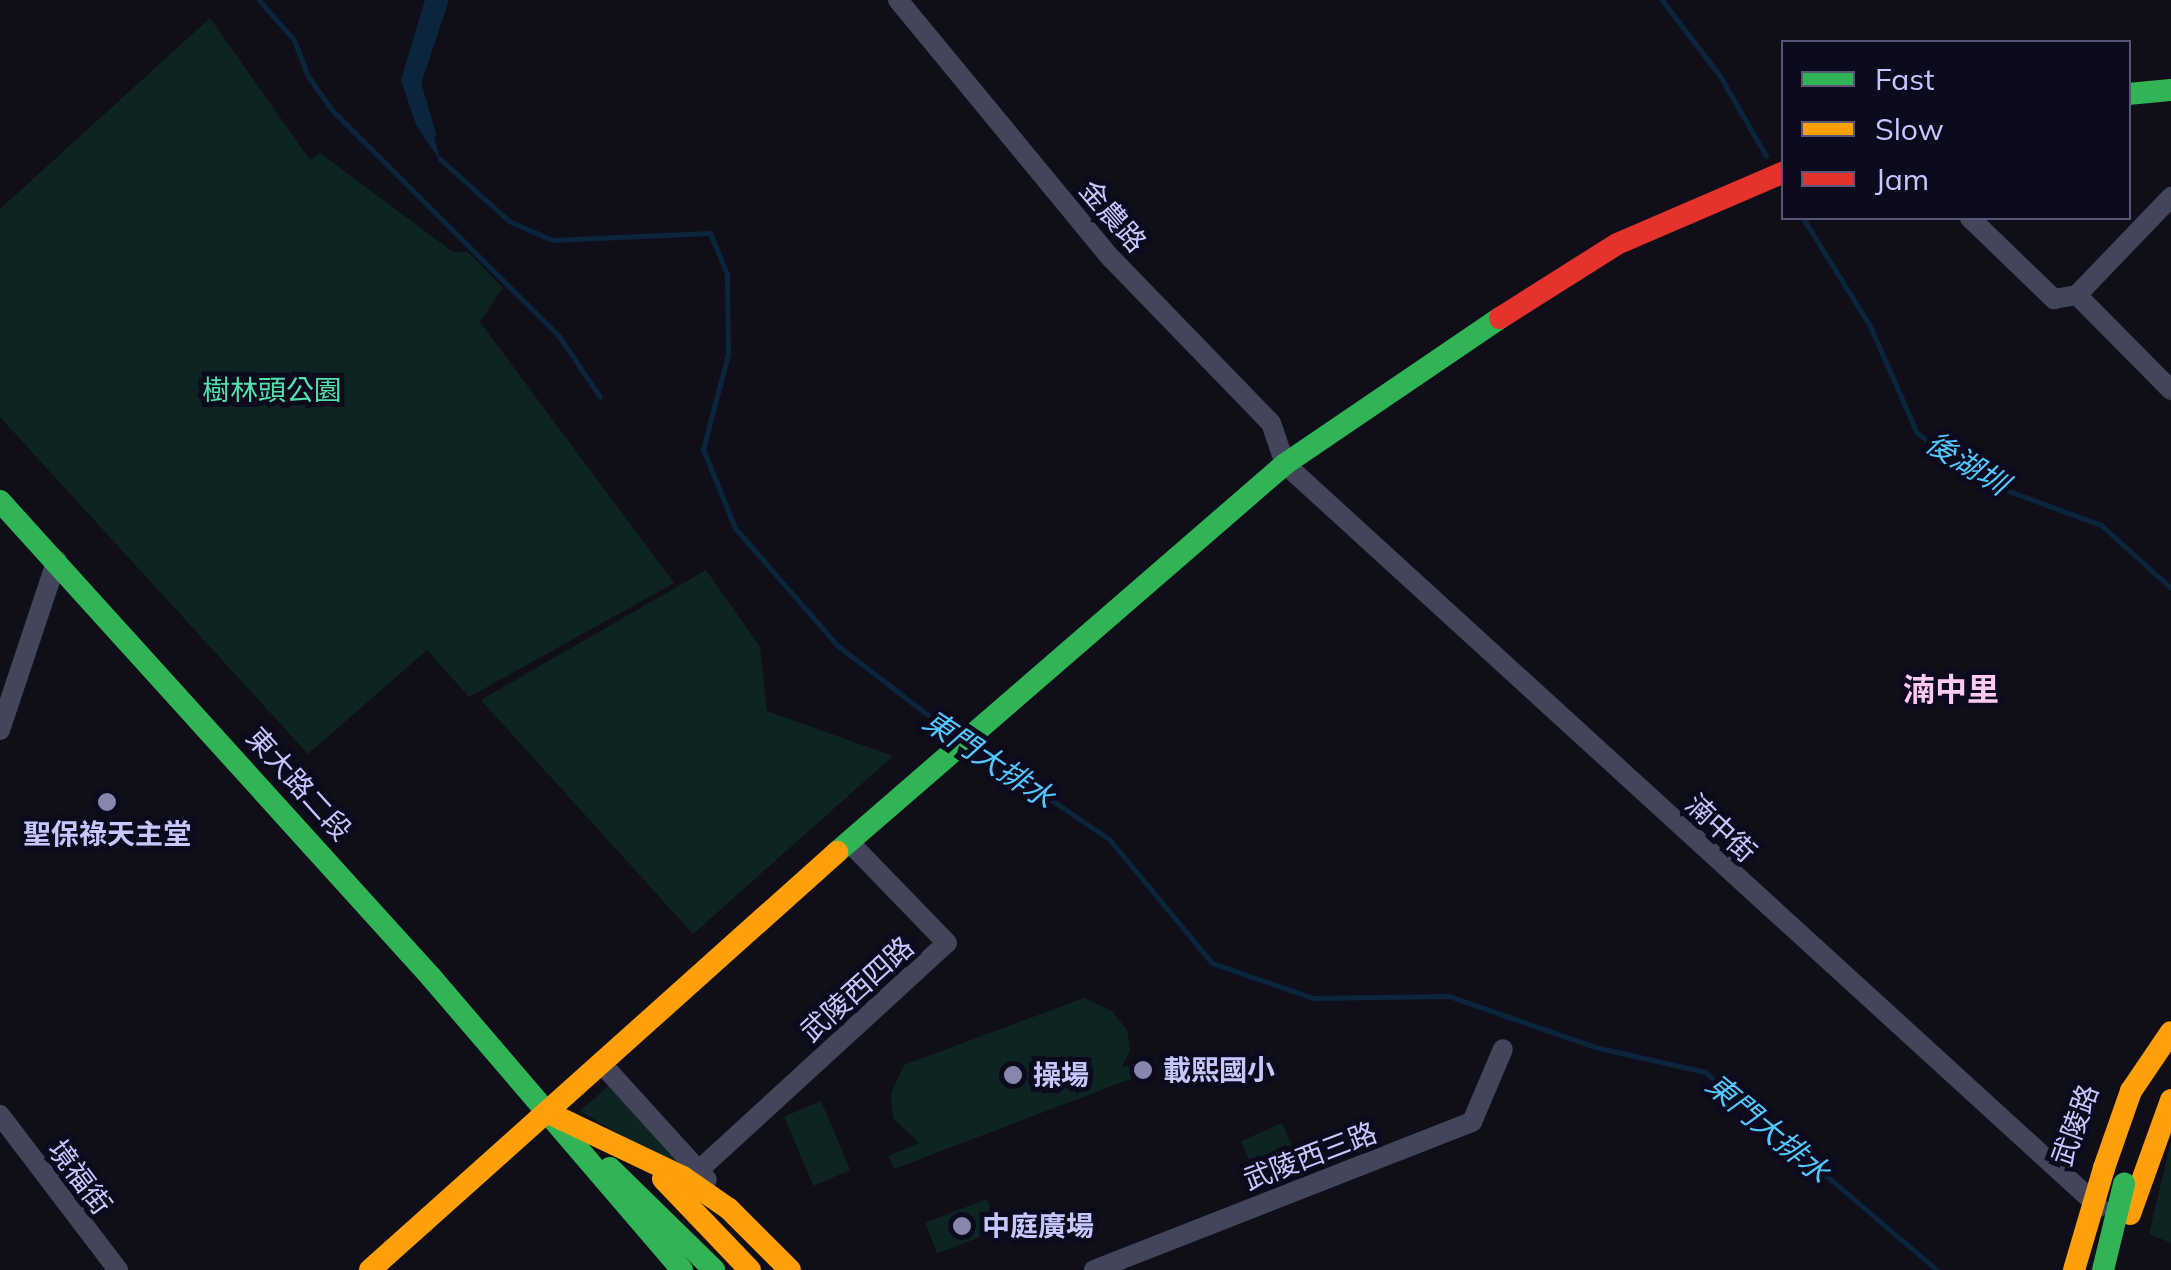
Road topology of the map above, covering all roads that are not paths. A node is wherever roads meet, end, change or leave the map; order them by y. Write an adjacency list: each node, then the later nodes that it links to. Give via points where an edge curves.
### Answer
1 (905, 2): 9 (street, 金農路, via 1111,258 1271,424)
2 (2171, 90): 3 (main road)
3 (2131, 94)
4 (1781, 173): 9 (main road, via 1616,244 1406,376)
5 (2171, 197): 7 (street)
6 (1972, 220): 7 (street, via 2054,299)
7 (2078, 295): 8 (street)
8 (2171, 390)
9 (1285, 464): 13 (main road); 24 (street, 湳中街)
10 (0, 501): 11 (main road, 東大路二段)
11 (57, 560): 12 (street); 20 (main road, 東大路二段)
12 (0, 730)
13 (850, 842): 17 (main road); 22 (street, 武陵西四路, via 947,944)
14 (2171, 1013): 24 (main road, 武陵路, via 2118,1091)
15 (2171, 1032): 23 (main road, via 2131,1091)
16 (1503, 1050): 35 (street, 武陵西三路, via 1472,1122)
17 (602, 1064): 20 (main road); 22 (street, 東大路二段)
18 (2171, 1072): 23 (main road)
19 (2171, 1100): 27 (main road)
20 (548, 1113): 25 (main road, 東大路二段, via 683,1177); 30 (main road); 31 (main road, 東大路二段); 32 (main road, 東大路二段); 33 (main road, 東大路二段, via 660,1175)
21 (0, 1115): 29 (street, 境福街)
22 (699, 1170): 25 (street, 東大路二段)
23 (2115, 1172): 28 (main road, bridge)
24 (2081, 1196): 26 (street, 湳中街); 36 (main road, 武陵路)
25 (729, 1209): 34 (main road, 東大路二段)
26 (2106, 1211): 27 (street, 湳中街); 28 (main road)
27 (2128, 1218): 37 (main road)
28 (2089, 1268)
29 (118, 1270)
30 (370, 1270)
31 (682, 1270)
32 (714, 1270)
33 (750, 1270)
34 (790, 1270)
35 (1094, 1270)
36 (2059, 1270)
37 (2116, 1270)

